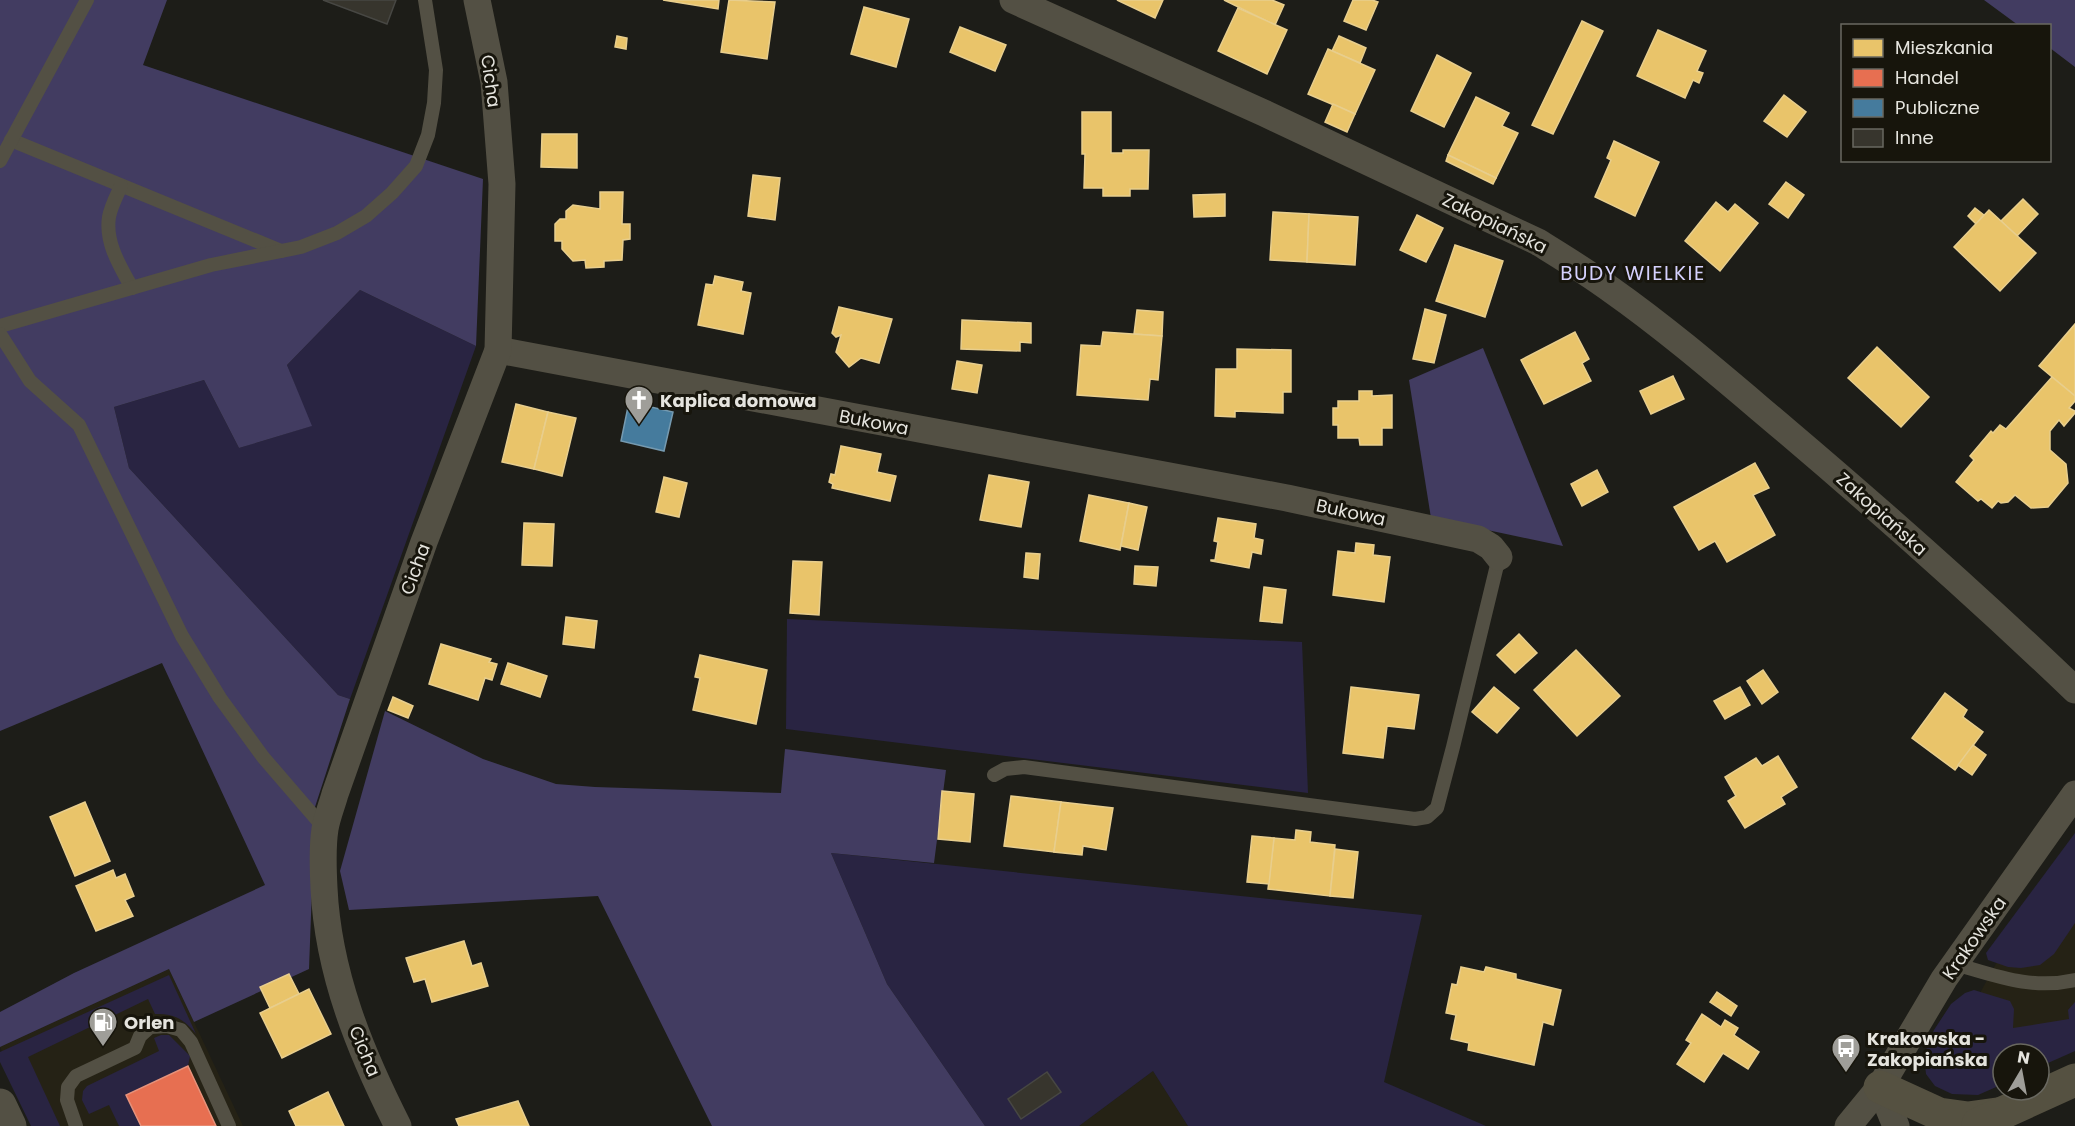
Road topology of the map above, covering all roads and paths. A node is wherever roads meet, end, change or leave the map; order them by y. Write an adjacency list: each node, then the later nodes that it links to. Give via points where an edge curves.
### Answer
1 (87, 0): 5 (lane)
2 (425, 0): 8 (lane, via 436,70 428,135 416,166 366,216 337,233)
3 (477, 0): 12 (street, Cicha, via 494,82 502,183)
4 (1013, 0): 14 (street, Zakopiańska, via 1285,123 1538,242 1567,260 1690,350 1847,482)
5 (11, 140): 6 (lane); 7 (lane)
6 (0, 161)
7 (121, 186): 8 (lane); 9 (lane, via 109,216 109,238)
8 (280, 251): 9 (lane)
9 (132, 288): 10 (lane)
10 (0, 326)
11 (0, 334): 17 (lane, via 30,381 79,425 182,636 263,757)
12 (498, 350): 13 (street, Bukowa, via 1287,498 1478,539); 17 (street, Cicha, via 424,542)
13 (1499, 557): 15 (lane, Bukowa, via 1437,808 1427,817 1415,819 1024,767)
14 (2075, 690)
15 (994, 775)
16 (2075, 794): 18 (street, Krakowska)
17 (325, 829): 27 (street, Cicha, via 324,898 333,961 357,1037)
18 (1955, 964): 19 (lane, via 2025,984); 21 (street, Krakowska)
19 (2075, 980)
20 (2075, 1080): 23 (main road)
21 (1880, 1087): 23 (main road, via 1939,1114); 28 (street, Krakowska); 29 (street)
22 (0, 1106): 24 (street)
23 (1985, 1120)
24 (10, 1126)
25 (76, 1126): 26 (lane, via 67,1100 68,1087 76,1076 135,1048 150,1027 167,1026 181,1030 191,1042)
26 (229, 1126)
27 (398, 1126)
28 (1848, 1126)
29 (1896, 1126)

